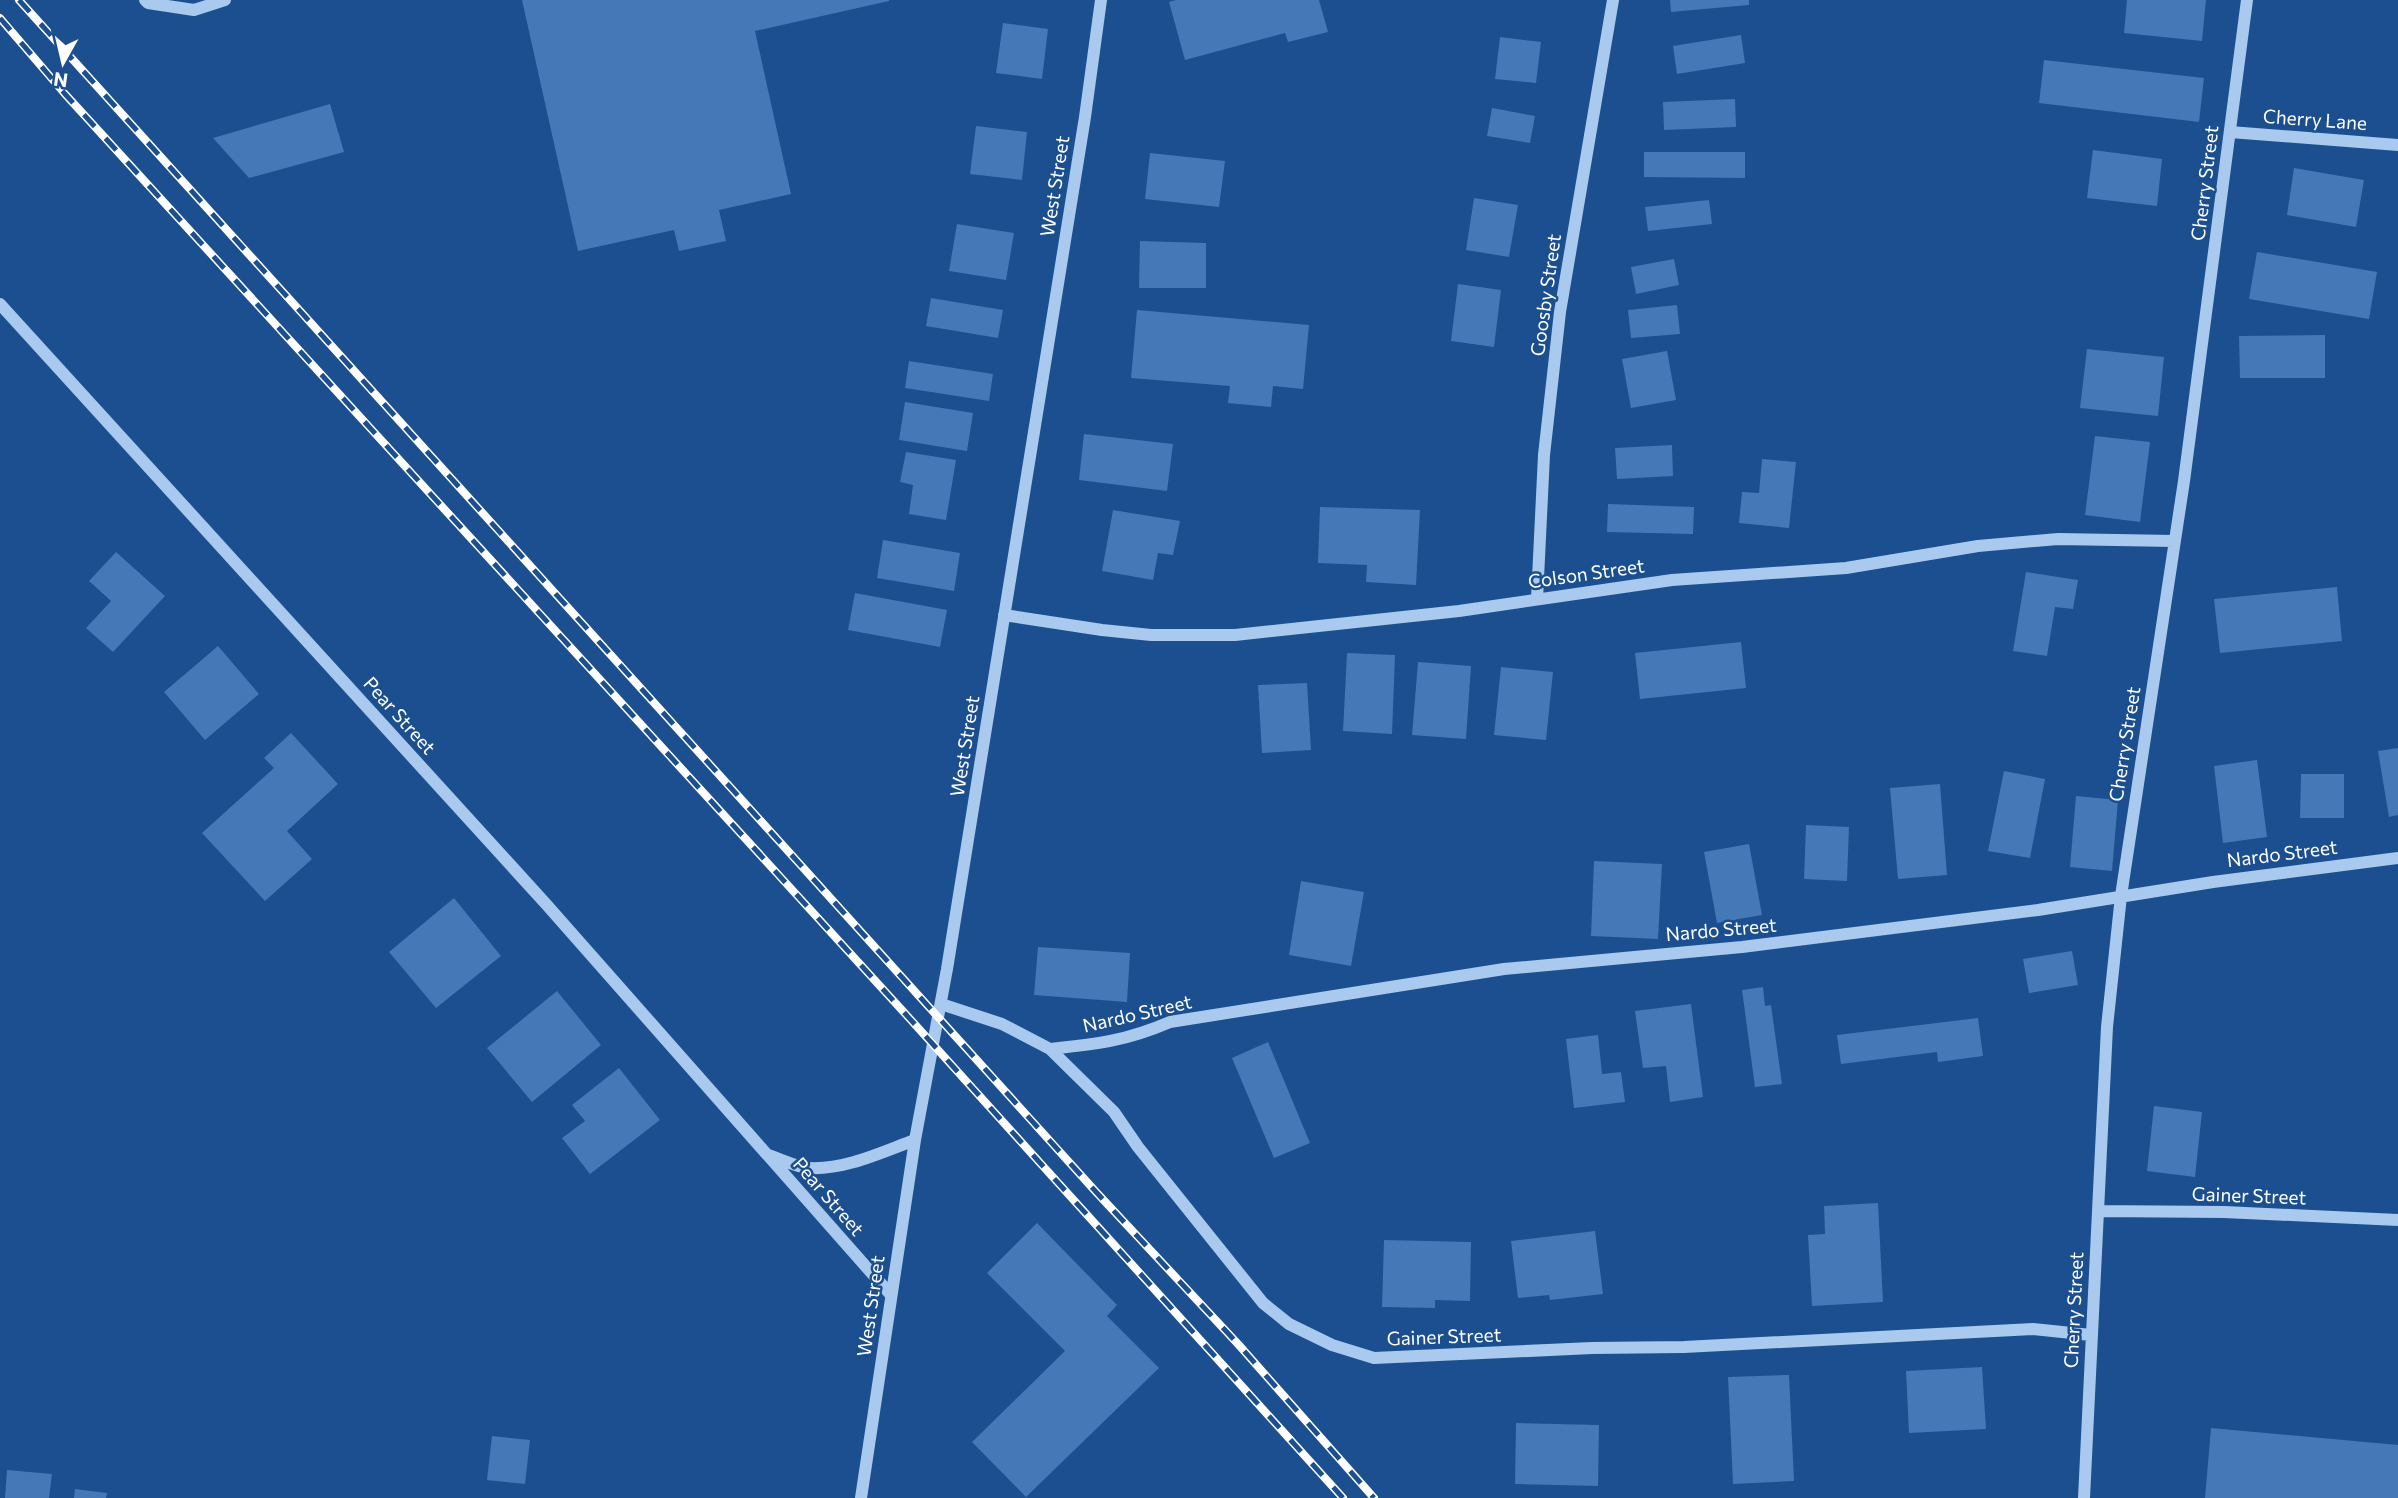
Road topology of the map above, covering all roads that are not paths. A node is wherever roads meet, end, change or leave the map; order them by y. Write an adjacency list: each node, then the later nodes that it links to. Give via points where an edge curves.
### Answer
1 (145, 0): 2 (street, via 194,10)
2 (225, 0)
3 (1101, 0): 11 (street, West Street)
4 (1613, 0): 10 (street, Goosby Street, via 1560,312 1545,455)
5 (2247, 0): 6 (street, Cherry Street)
6 (2230, 132): 7 (street, Cherry Lane); 9 (street, Cherry Street)
7 (2398, 145)
8 (0, 304): 17 (street, Pear Street, via 546,904)
9 (2174, 541): 10 (street, Colson Street, via 2058,539 1846,568 1672,580); 13 (street, Cherry Street)
10 (1537, 599): 11 (street, Colson Street, via 1235,635 1151,635)
11 (1004, 615): 14 (street, West Street)
12 (2398, 858): 13 (street, Nardo Street)
13 (2121, 896): 15 (street, Nardo Street, via 1756,946 1504,969 1170,1022 1108,1043); 18 (street, Cherry Street, via 2107,1027)
14 (941, 1004): 15 (street, Gainer Street, via 1002,1024); 16 (street, West Street)
15 (1050, 1049): 21 (street, Gainer Street, via 1114,1112 1262,1303 1289,1324 1332,1345 1374,1358 2033,1329)
16 (915, 1140): 17 (street, Pear Street, via 835,1166 807,1168); 20 (street, West Street)
17 (767, 1155): 20 (street, Pear Street)
18 (2098, 1211): 19 (street, Gainer Street); 21 (street, Cherry Street)
19 (2398, 1220)
20 (891, 1295): 22 (street, West Street)
21 (2091, 1335): 23 (street, Cherry Street)
22 (861, 1498)
23 (2084, 1498)

